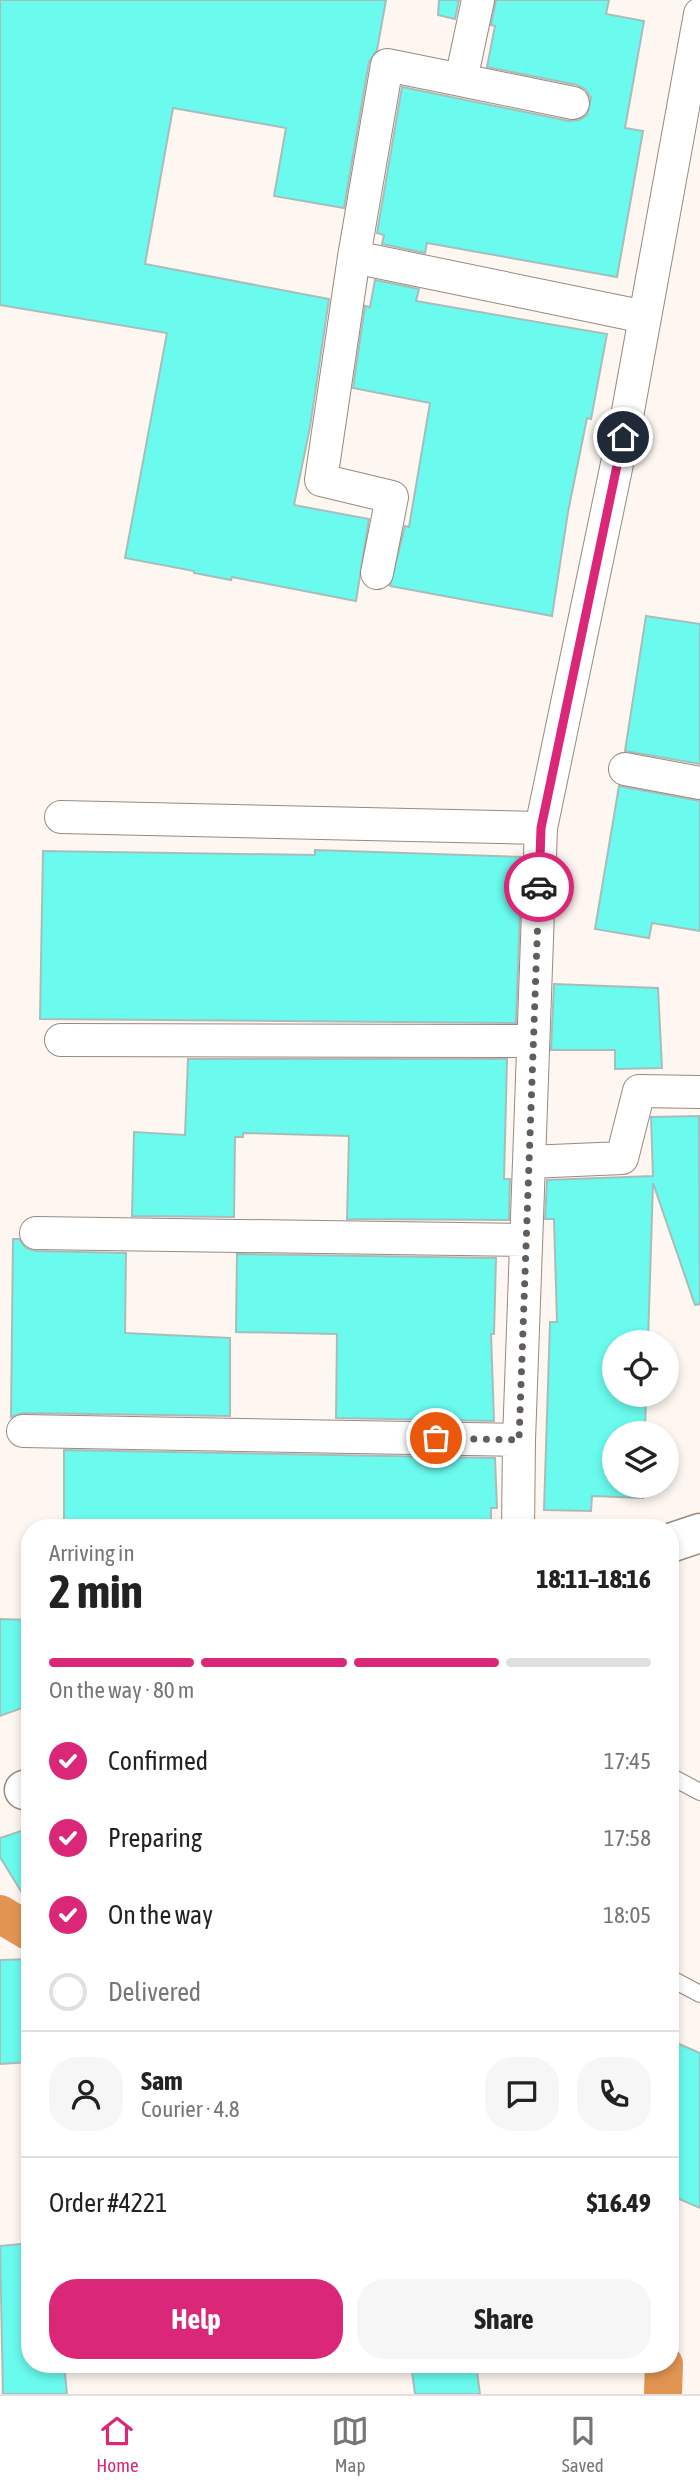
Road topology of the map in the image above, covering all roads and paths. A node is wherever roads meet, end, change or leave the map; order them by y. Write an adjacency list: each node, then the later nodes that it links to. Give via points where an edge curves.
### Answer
1 (478, 0): 3 (street)
2 (700, 14): 6 (street)
3 (461, 80): 4 (street); 5 (street, via 387,65)
4 (573, 103)
5 (354, 257): 6 (street); 7 (street, via 321,480 392,497)
6 (645, 317): 11 (street)
7 (377, 573)
8 (625, 769): 9 (street)
9 (700, 783)
10 (61, 817): 11 (street)
11 (541, 828): 13 (street)
12 (61, 1040): 13 (street)
13 (533, 1041): 15 (street)
14 (700, 1092): 15 (street, via 639,1091 622,1158)
15 (529, 1162): 17 (street)
16 (36, 1233): 17 (street)
17 (526, 1240): 19 (street)
18 (23, 1431): 19 (street)
19 (519, 1440): 20 (street)
20 (518, 1519)
21 (700, 1533): 22 (street)
22 (679, 1540)
23 (679, 1781): 24 (lane)
24 (700, 1792)
25 (679, 1983): 26 (lane)
26 (700, 1994)

